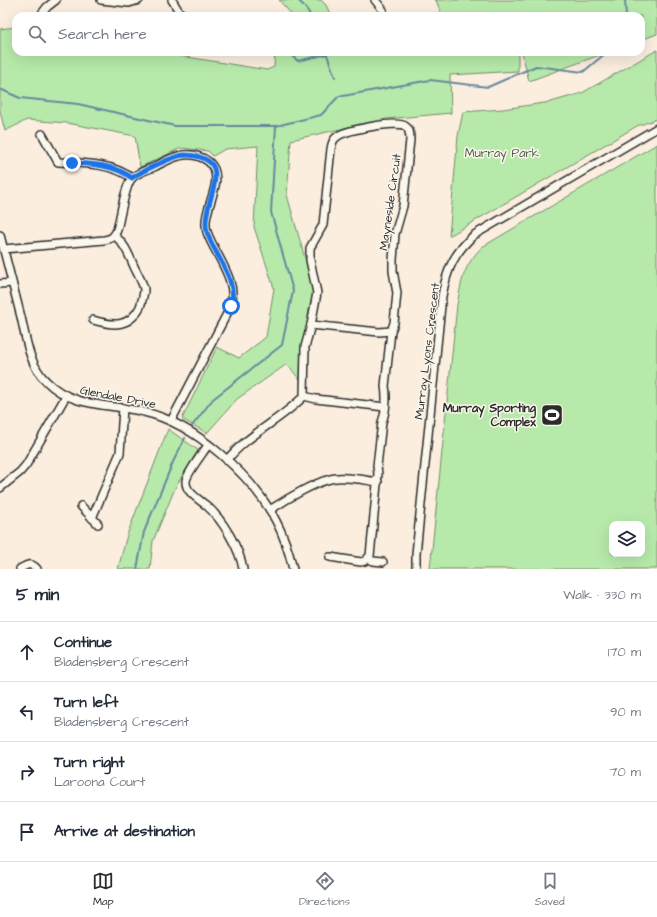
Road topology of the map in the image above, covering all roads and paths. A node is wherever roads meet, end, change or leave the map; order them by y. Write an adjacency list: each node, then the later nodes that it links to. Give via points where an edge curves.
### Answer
1 (56, 0): 7 (street)
2 (101, 0): 3 (street)
3 (139, 0)
4 (172, 0): 8 (street)
5 (375, 0): 6 (street)
6 (383, 10)
7 (43, 12)
8 (179, 12)
9 (657, 128): 40 (street, Murray Lyons Crescent, via 474,235 456,256 445,280 442,296)
10 (42, 134): 11 (street, via 58,162 108,167)
11 (132, 178): 13 (street); 24 (street, via 182,155 204,158 211,164 215,173 207,230 231,283 233,300)
12 (0, 235): 14 (street, Glendale Drive)
13 (115, 236): 14 (street, via 104,240); 17 (street, via 123,242 142,284 143,298 136,315 128,322 118,324)
14 (4, 249): 15 (street, Glendale Drive)
15 (12, 283): 16 (street); 20 (street, Glendale Drive, via 32,358 45,381)
16 (0, 284)
17 (92, 320)
18 (311, 325): 19 (street); 19 (street, Mayneside Circuit, via 318,293 310,260 310,248 323,226 334,140 341,134 401,124 408,129 410,140 402,213 395,234 392,260 397,293); 21 (street, Mayneside Circuit, via 305,347)
19 (391, 331): 22 (street, Mayneside Circuit)
20 (66, 396): 23 (street, Glendale Drive, via 88,404); 28 (street, via 26,465)
21 (304, 396): 22 (street); 26 (street, via 240,446)
22 (385, 406): 27 (street, Mayneside Circuit, via 377,466)
23 (123, 408): 24 (street, Glendale Drive, via 153,414); 31 (street, via 120,453)
24 (171, 421): 25 (street, Glendale Drive)
25 (208, 444): 26 (street, Glendale Drive); 38 (street, via 187,477 186,485 228,532)
26 (227, 460): 30 (street, Glendale Drive, via 250,483)
27 (378, 482): 30 (street, via 332,478 297,493); 34 (street, Mayneside Circuit, via 372,548)
28 (0, 488)
29 (81, 506): 31 (street)
30 (270, 510): 39 (street, Glendale Drive, via 283,534)
31 (92, 518): 32 (street)
32 (98, 524)
33 (330, 557): 34 (street, via 360,562)
34 (368, 558): 35 (street)
35 (383, 562)
36 (20, 569): 37 (street, via 29,564)
37 (37, 569)
38 (243, 569)
39 (293, 569)
40 (416, 569)

